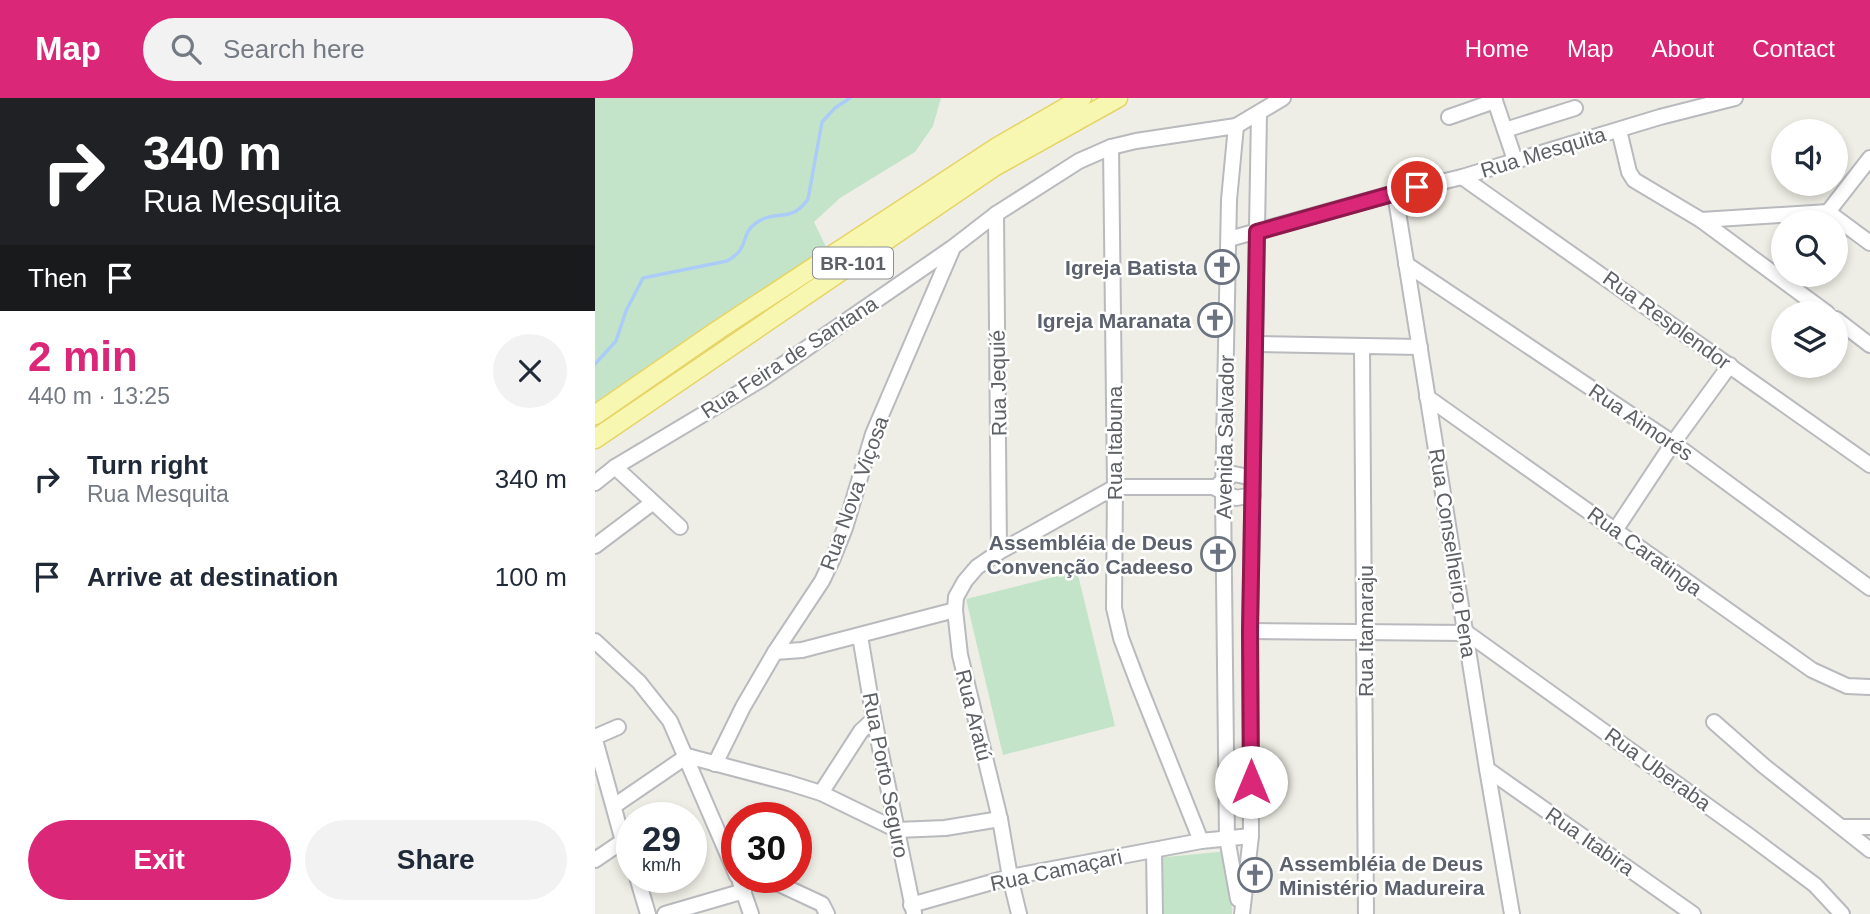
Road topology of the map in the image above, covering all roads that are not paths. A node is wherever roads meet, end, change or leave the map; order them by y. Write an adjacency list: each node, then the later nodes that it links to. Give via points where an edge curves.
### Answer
1 (1082, 98): 36 (main road, BR-101, via 997,147)
2 (1118, 98): 37 (main road, BR-101, via 994,167)
3 (1283, 98): 8 (street, Rua Feira de Santana)
4 (1735, 98): 6 (street, Rua Mesquita)
5 (1494, 100): 9 (street); 11 (street)
6 (1692, 103): 12 (street, Rua Mesquita)
7 (1575, 108): 11 (street)
8 (1259, 114): 10 (street, Rua Feira de Santana); 23 (street, Avenida Salvador)
9 (1450, 117)
10 (1236, 126): 13 (street, Rua Feira de Santana); 24 (street, Avenida Salvador)
11 (1505, 130): 15 (street)
12 (1619, 130): 15 (street, Rua Mesquita); 21 (street, via 1634,180)
13 (1111, 147): 19 (street, Rua Feira de Santana, via 1079,161); 44 (street, Rua Itabuna)
14 (1870, 158): 18 (street)
15 (1515, 160): 16 (street, Rua Mesquita)
16 (1462, 177): 17 (street, Rua Mesquita); 34 (street, Rua Resplendor)
17 (1395, 193): 23 (street, Rua Mesquita); 27 (street, Rua Conselheiro Pena)
18 (1830, 210)
19 (996, 214): 26 (street, Rua Feira de Santana); 50 (street, Rua Jequié)
20 (1771, 216): 21 (street)
21 (1702, 220): 28 (street)
22 (1848, 227): 25 (street)
23 (1257, 232): 24 (street, Rua Mesquita); 30 (street, Avenida Salvador)
24 (1229, 239): 43 (street, Avenida Salvador)
25 (1870, 243)
26 (952, 248): 40 (street, Rua Feira de Santana, via 762,379); 58 (street, Rua Nova Viçosa, via 873,434 833,558)
27 (1406, 264): 32 (street, Rua Conselheiro Pena); 38 (street, Rua Aimorés)
28 (1811, 301)
29 (1848, 329): 31 (street)
30 (1256, 344): 33 (street); 41 (street, Avenida Salvador)
31 (1870, 345)
32 (1420, 347): 33 (street); 35 (street, Rua Conselheiro Pena)
33 (1362, 348): 54 (street, Rua Itamaraju)
34 (1730, 365): 38 (street); 39 (street, Rua Resplendor)
35 (1427, 397): 48 (street, Rua Caratinga); 55 (street, Rua Conselheiro Pena)
36 (595, 415)
37 (595, 439)
38 (1673, 443): 48 (street); 51 (street, Rua Aimorés)
39 (1870, 465)
40 (615, 467): 42 (street, Rua Feira de Santana); 46 (street)
41 (1253, 478): 43 (street, via 1234,474); 45 (street, Avenida Salvador)
42 (595, 483)
43 (1220, 487): 44 (street); 45 (street, via 1236,498); 76 (street, Avenida Salvador)
44 (1115, 488): 50 (street, Rua Aratú); 77 (street, Rua Itabuna, via 1116,623)
45 (1253, 495): 53 (street, Avenida Salvador)
46 (653, 503): 47 (street); 49 (street)
47 (680, 527)
48 (1616, 529): 59 (street, Rua Caratinga, via 1812,670 1847,686)
49 (595, 546)
50 (999, 552): 52 (street, Rua Aratú, via 965,581)
51 (1870, 588)
52 (955, 610): 56 (street); 69 (street, Rua Aratú, via 960,656)
53 (1250, 631): 54 (street); 74 (street, Avenida Salvador)
54 (1366, 631): 55 (street); 95 (street, Rua Itamaraju)
55 (1467, 633): 66 (street, Rua Conselheiro Pena); 98 (street, Rua Uberaba, via 1815,885)
56 (860, 636): 58 (street); 60 (street, Rua Porto Seguro)
57 (597, 645): 64 (street, via 656,701)
58 (775, 652): 65 (street, Rua Nova Viçosa)
59 (1870, 687)
60 (874, 719): 67 (street, via 861,731); 73 (street, Rua Porto Seguro)
61 (1714, 722): 71 (street)
62 (618, 727): 63 (street)
63 (595, 738): 68 (street)
64 (687, 756): 65 (street); 68 (street); 75 (street)
65 (715, 764): 67 (street)
66 (1487, 769): 96 (street, Rua Conselheiro Pena); 97 (street, Rua Itabira)
67 (821, 793): 73 (street)
68 (606, 799): 70 (street)
69 (1000, 820): 73 (street); 82 (street, Rua Aratú)
70 (616, 824)
71 (1843, 827): 72 (street); 79 (street)
72 (1870, 827)
73 (897, 830): 87 (street, Rua Porto Seguro)
74 (1251, 836): 76 (street); 94 (street, Avenida Salvador)
75 (721, 837)
76 (1227, 838): 77 (street); 94 (street, Avenida Salvador)
77 (1201, 841): 80 (street, Rua Camaçari)
78 (616, 846): 81 (street)
79 (1870, 849)
80 (1154, 850): 82 (street, Rua Camaçari); 93 (street)
81 (595, 860)
82 (1010, 877): 87 (street, Rua Camaçari); 92 (street, Rua Aratú)
83 (642, 893): 88 (street)
84 (737, 893): 89 (street)
85 (745, 893): 90 (street)
86 (802, 893): 91 (street, via 822,904)
87 (913, 909)
88 (648, 914)
89 (665, 914)
90 (751, 914)
91 (828, 914)
92 (1019, 914)
93 (1155, 914)
94 (1241, 914)
95 (1366, 914)
96 (1512, 914)
97 (1693, 914)
98 (1842, 914)

